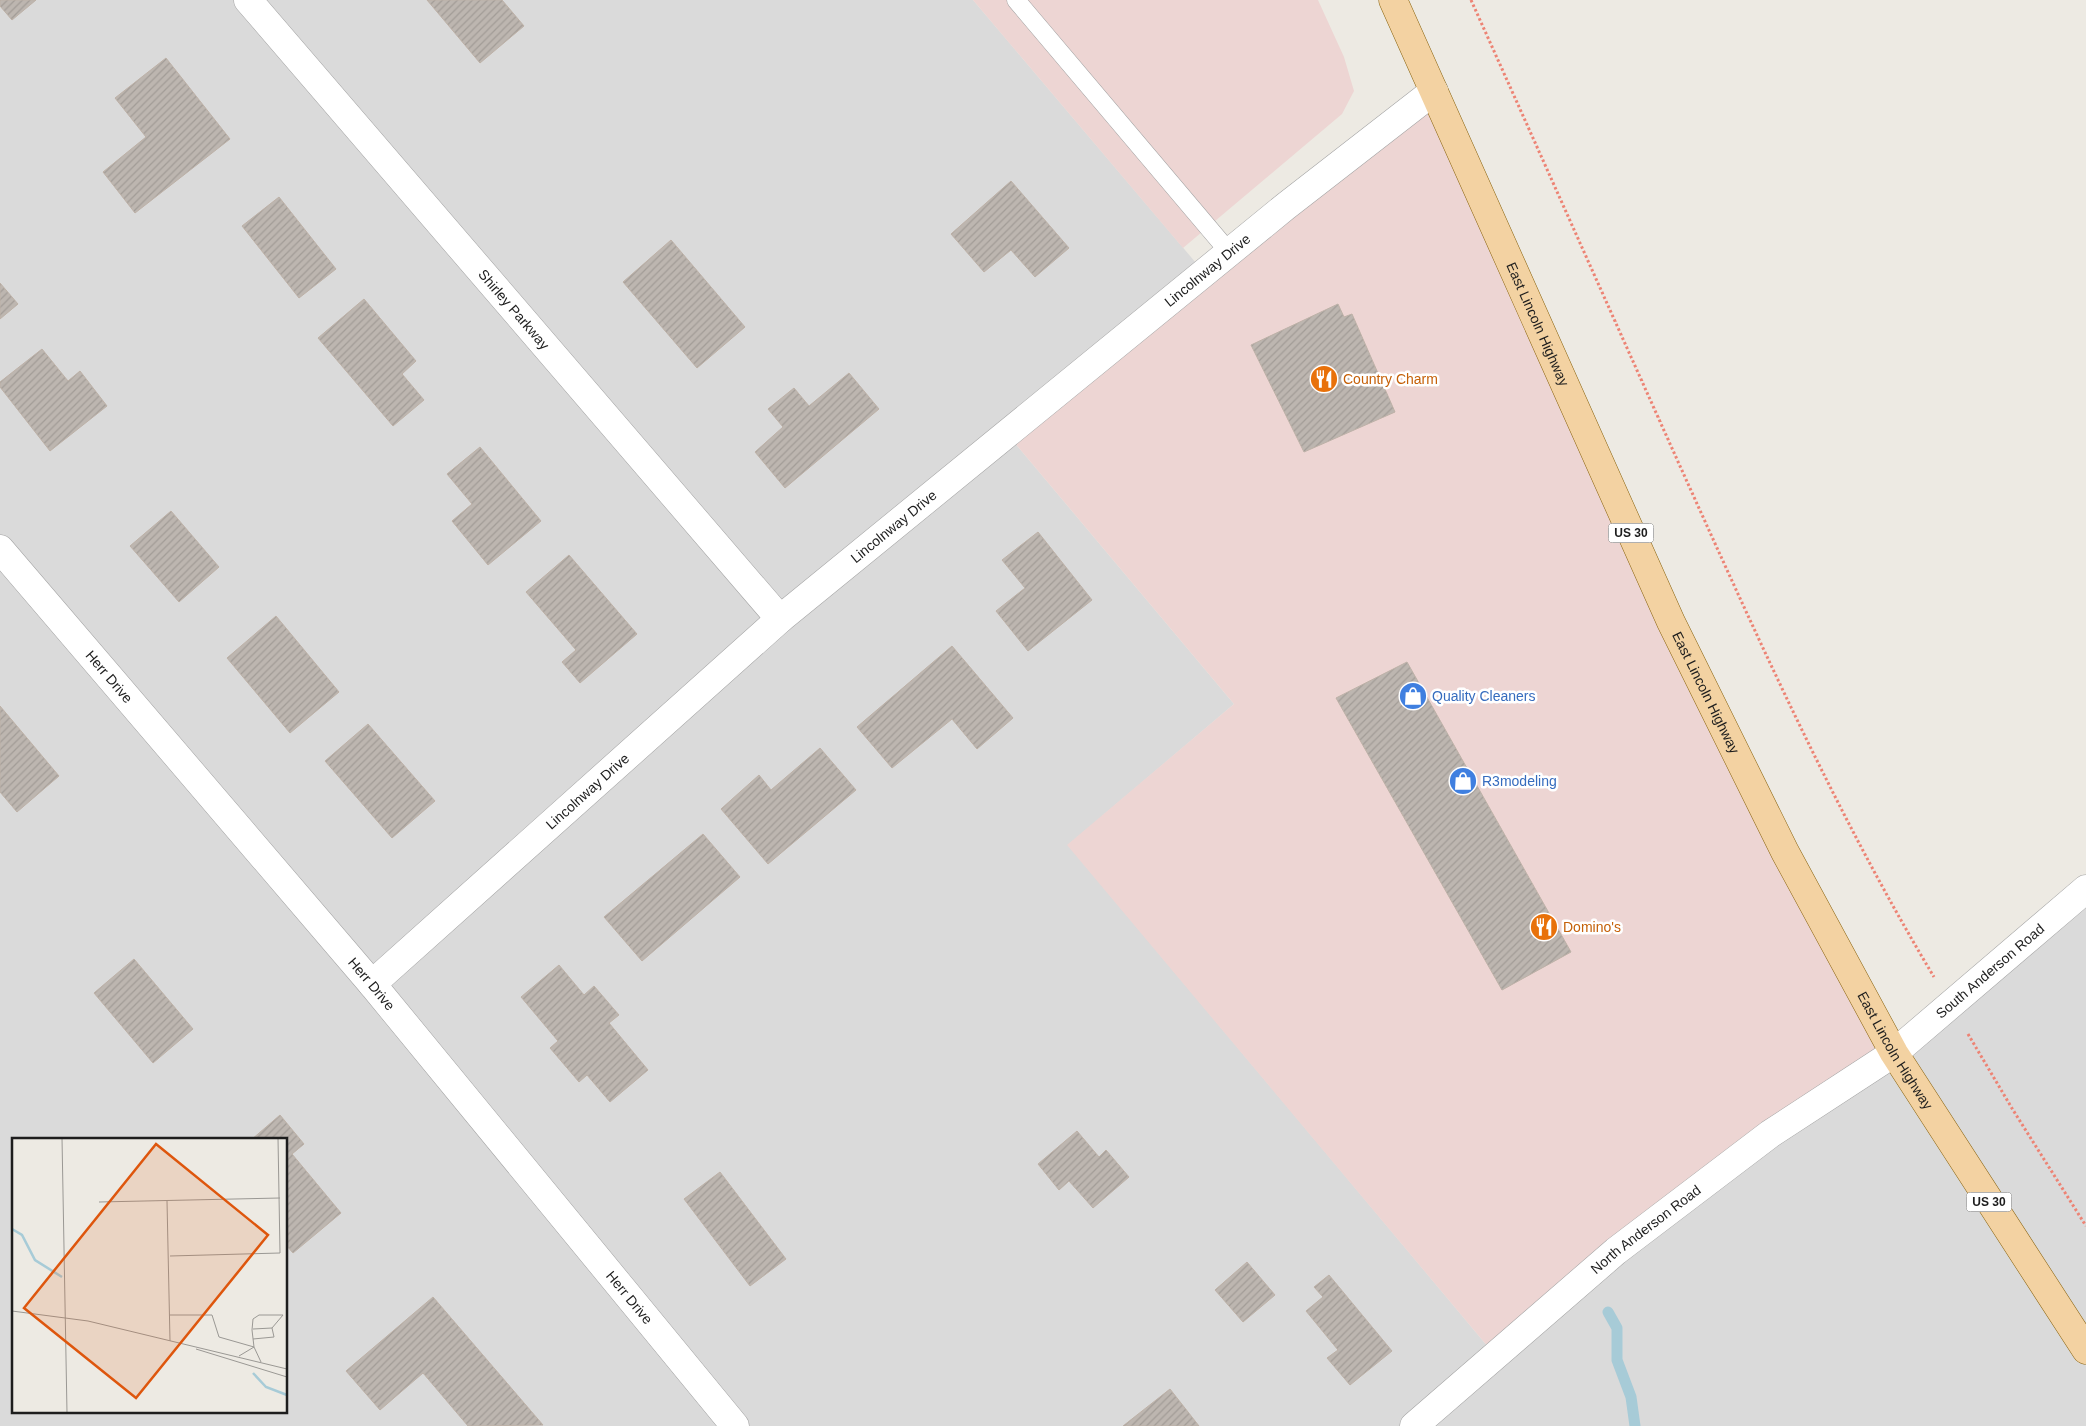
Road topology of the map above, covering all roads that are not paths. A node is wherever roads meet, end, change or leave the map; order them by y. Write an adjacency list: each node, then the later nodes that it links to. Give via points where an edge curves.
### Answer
1 (248, 0): 7 (street, Shirley Parkway)
2 (1016, 0): 5 (lane)
3 (1393, 0): 4 (main road, East Lincoln Highway / US 30)
4 (1434, 91): 5 (street, Lincolnway Drive); 10 (main road, East Lincoln Highway / US 30, via 1671,622 1785,852)
5 (1229, 252): 7 (street, Lincolnway Drive)
6 (0, 548): 9 (street, Herr Drive)
7 (780, 619): 9 (street, Lincolnway Drive)
8 (2086, 889): 10 (street, South Anderson Road)
9 (372, 984): 12 (street, Herr Drive)
10 (1894, 1053): 11 (main road, East Lincoln Highway / US 30); 13 (street, North Anderson Road, via 1770,1134 1616,1251)
11 (2086, 1350)
12 (735, 1426)
13 (1414, 1426)

